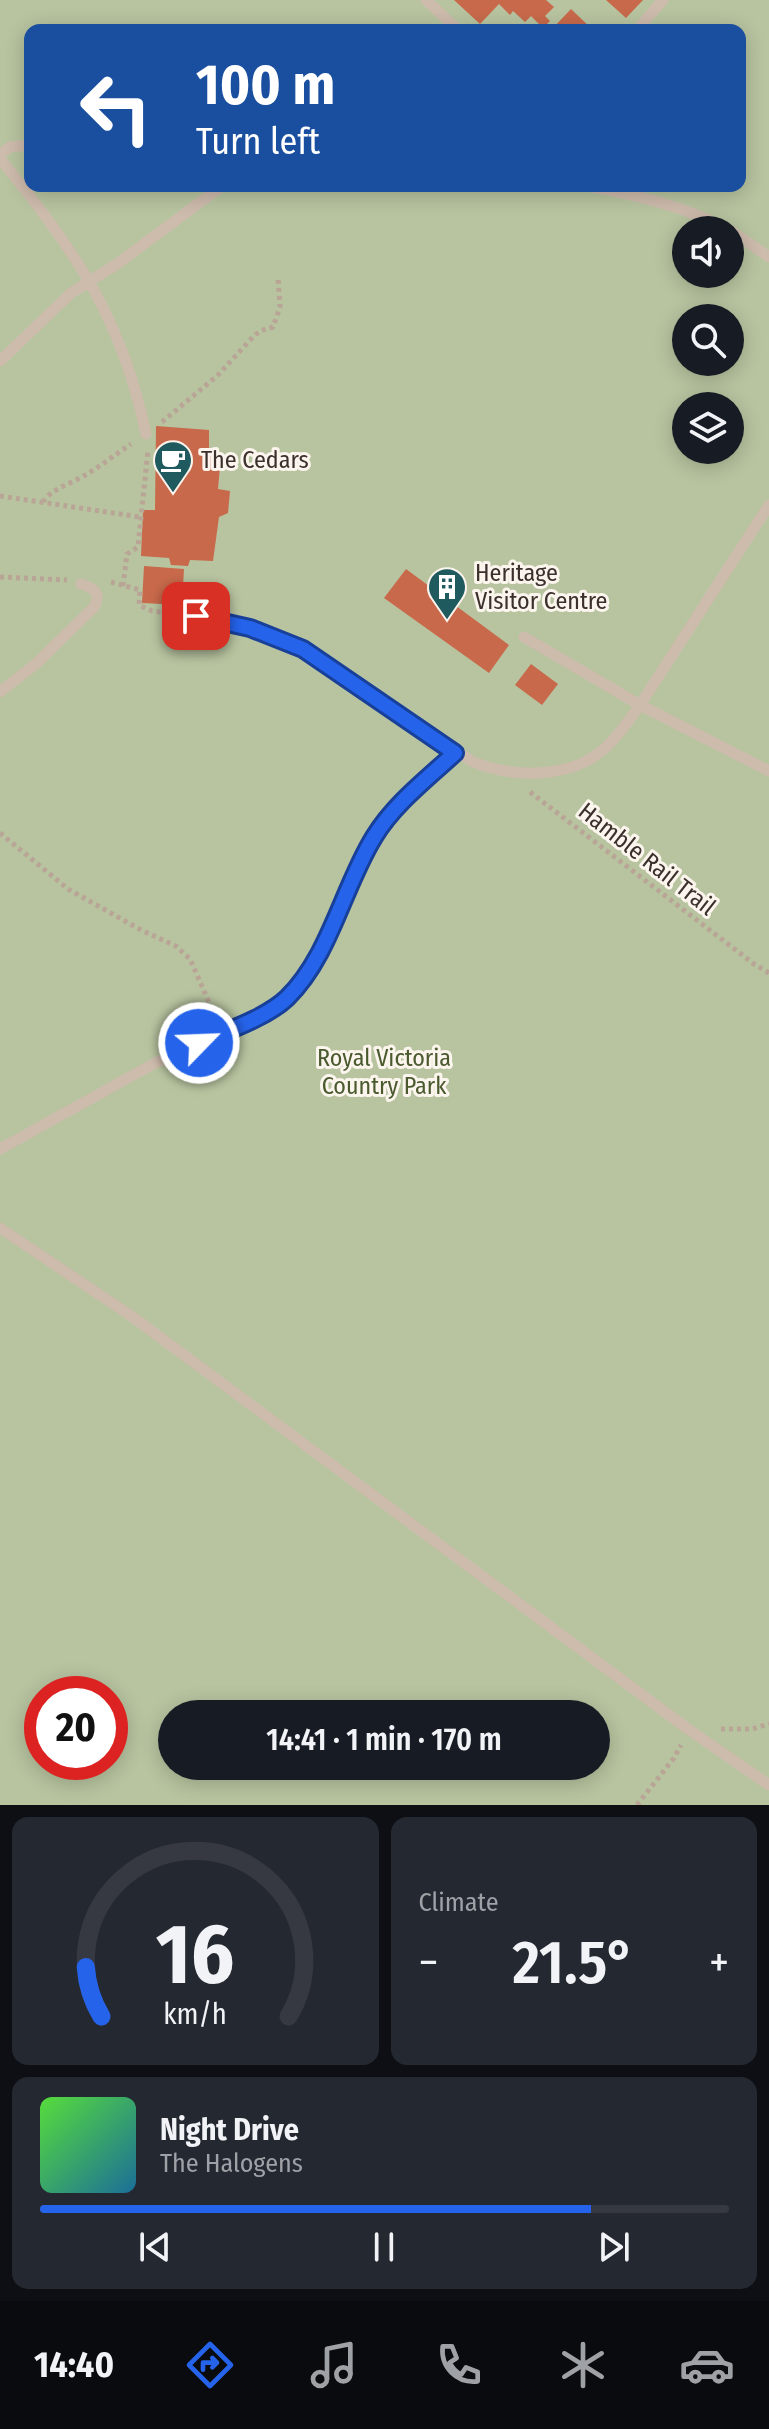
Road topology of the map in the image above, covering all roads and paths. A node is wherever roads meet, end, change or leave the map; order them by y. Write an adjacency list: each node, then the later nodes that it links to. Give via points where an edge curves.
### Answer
1 (426, 0): 3 (lane)
2 (663, 0): 4 (lane)
3 (452, 24)
4 (642, 24)
5 (24, 146): 6 (lane, via 10,147)
6 (0, 157): 7 (lane)
7 (24, 187)
8 (28, 192): 15 (lane)
9 (214, 192): 15 (lane)
10 (620, 192): 11 (lane)
11 (701, 216)
12 (744, 240): 13 (lane)
13 (769, 257)
14 (278, 277): 17 (path, via 280,307 273,327 260,331 211,382)
15 (90, 281): 16 (lane, via 49,312); 17 (lane, via 127,359)
16 (0, 361)
17 (146, 434): 19 (path); 21 (path, via 148,464)
18 (0, 496): 19 (path)
19 (43, 502): 21 (path)
20 (769, 505): 27 (lane)
21 (140, 517): 23 (path, via 138,547 127,554)
22 (81, 584): 26 (lane, via 98,594 94,607)
23 (123, 586)
24 (196, 616): 28 (lane, via 250,628 303,649)
25 (524, 637): 27 (lane)
26 (0, 692)
27 (640, 705): 29 (lane); 30 (lane, via 617,736 591,758 553,771)
28 (455, 753): 30 (lane); 33 (lane, via 374,837 299,986 284,1001)
29 (769, 771)
30 (504, 772): 32 (path, Hamble Rail Trail)
31 (0, 833): 33 (path, via 68,889 176,946 190,959)
32 (769, 973)
33 (222, 1033): 34 (lane, via 155,1063)
34 (0, 1149)
35 (0, 1228): 36 (lane, via 130,1315)
36 (769, 1785)

